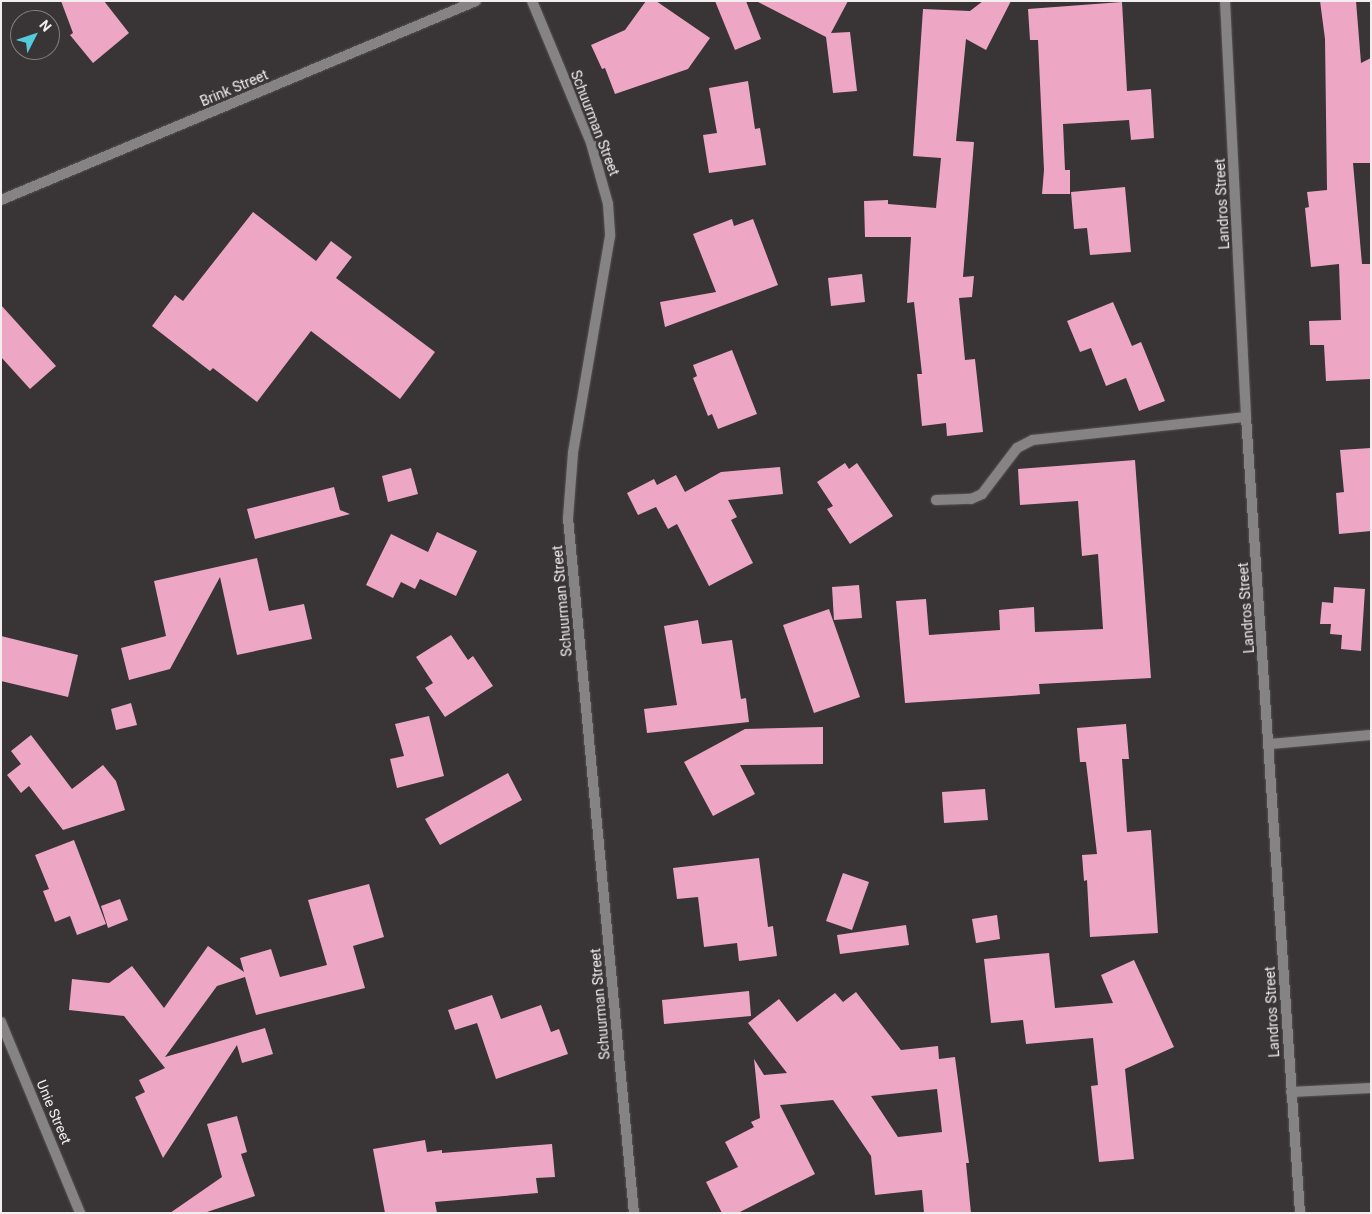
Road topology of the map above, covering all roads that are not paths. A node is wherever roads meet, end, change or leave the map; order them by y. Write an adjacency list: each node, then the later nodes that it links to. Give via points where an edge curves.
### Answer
1 (476, 1): 4 (street, Brink Street)
2 (532, 1): 13 (street, Schuurman Street, via 591,143 608,204 610,236 573,453 568,518)
3 (1225, 1): 5 (street, Landros Street)
4 (1, 200)
5 (1246, 417): 6 (street, via 1033,440 1017,448 982,494 971,499); 8 (street, Landros Street)
6 (936, 500)
7 (1371, 735): 8 (street)
8 (1270, 744): 11 (street, Landros Street)
9 (1, 1022): 12 (street, Unie Street)
10 (1371, 1088): 11 (street)
11 (1291, 1092): 14 (street, Landros Street)
12 (80, 1213)
13 (634, 1213)
14 (1300, 1213)

